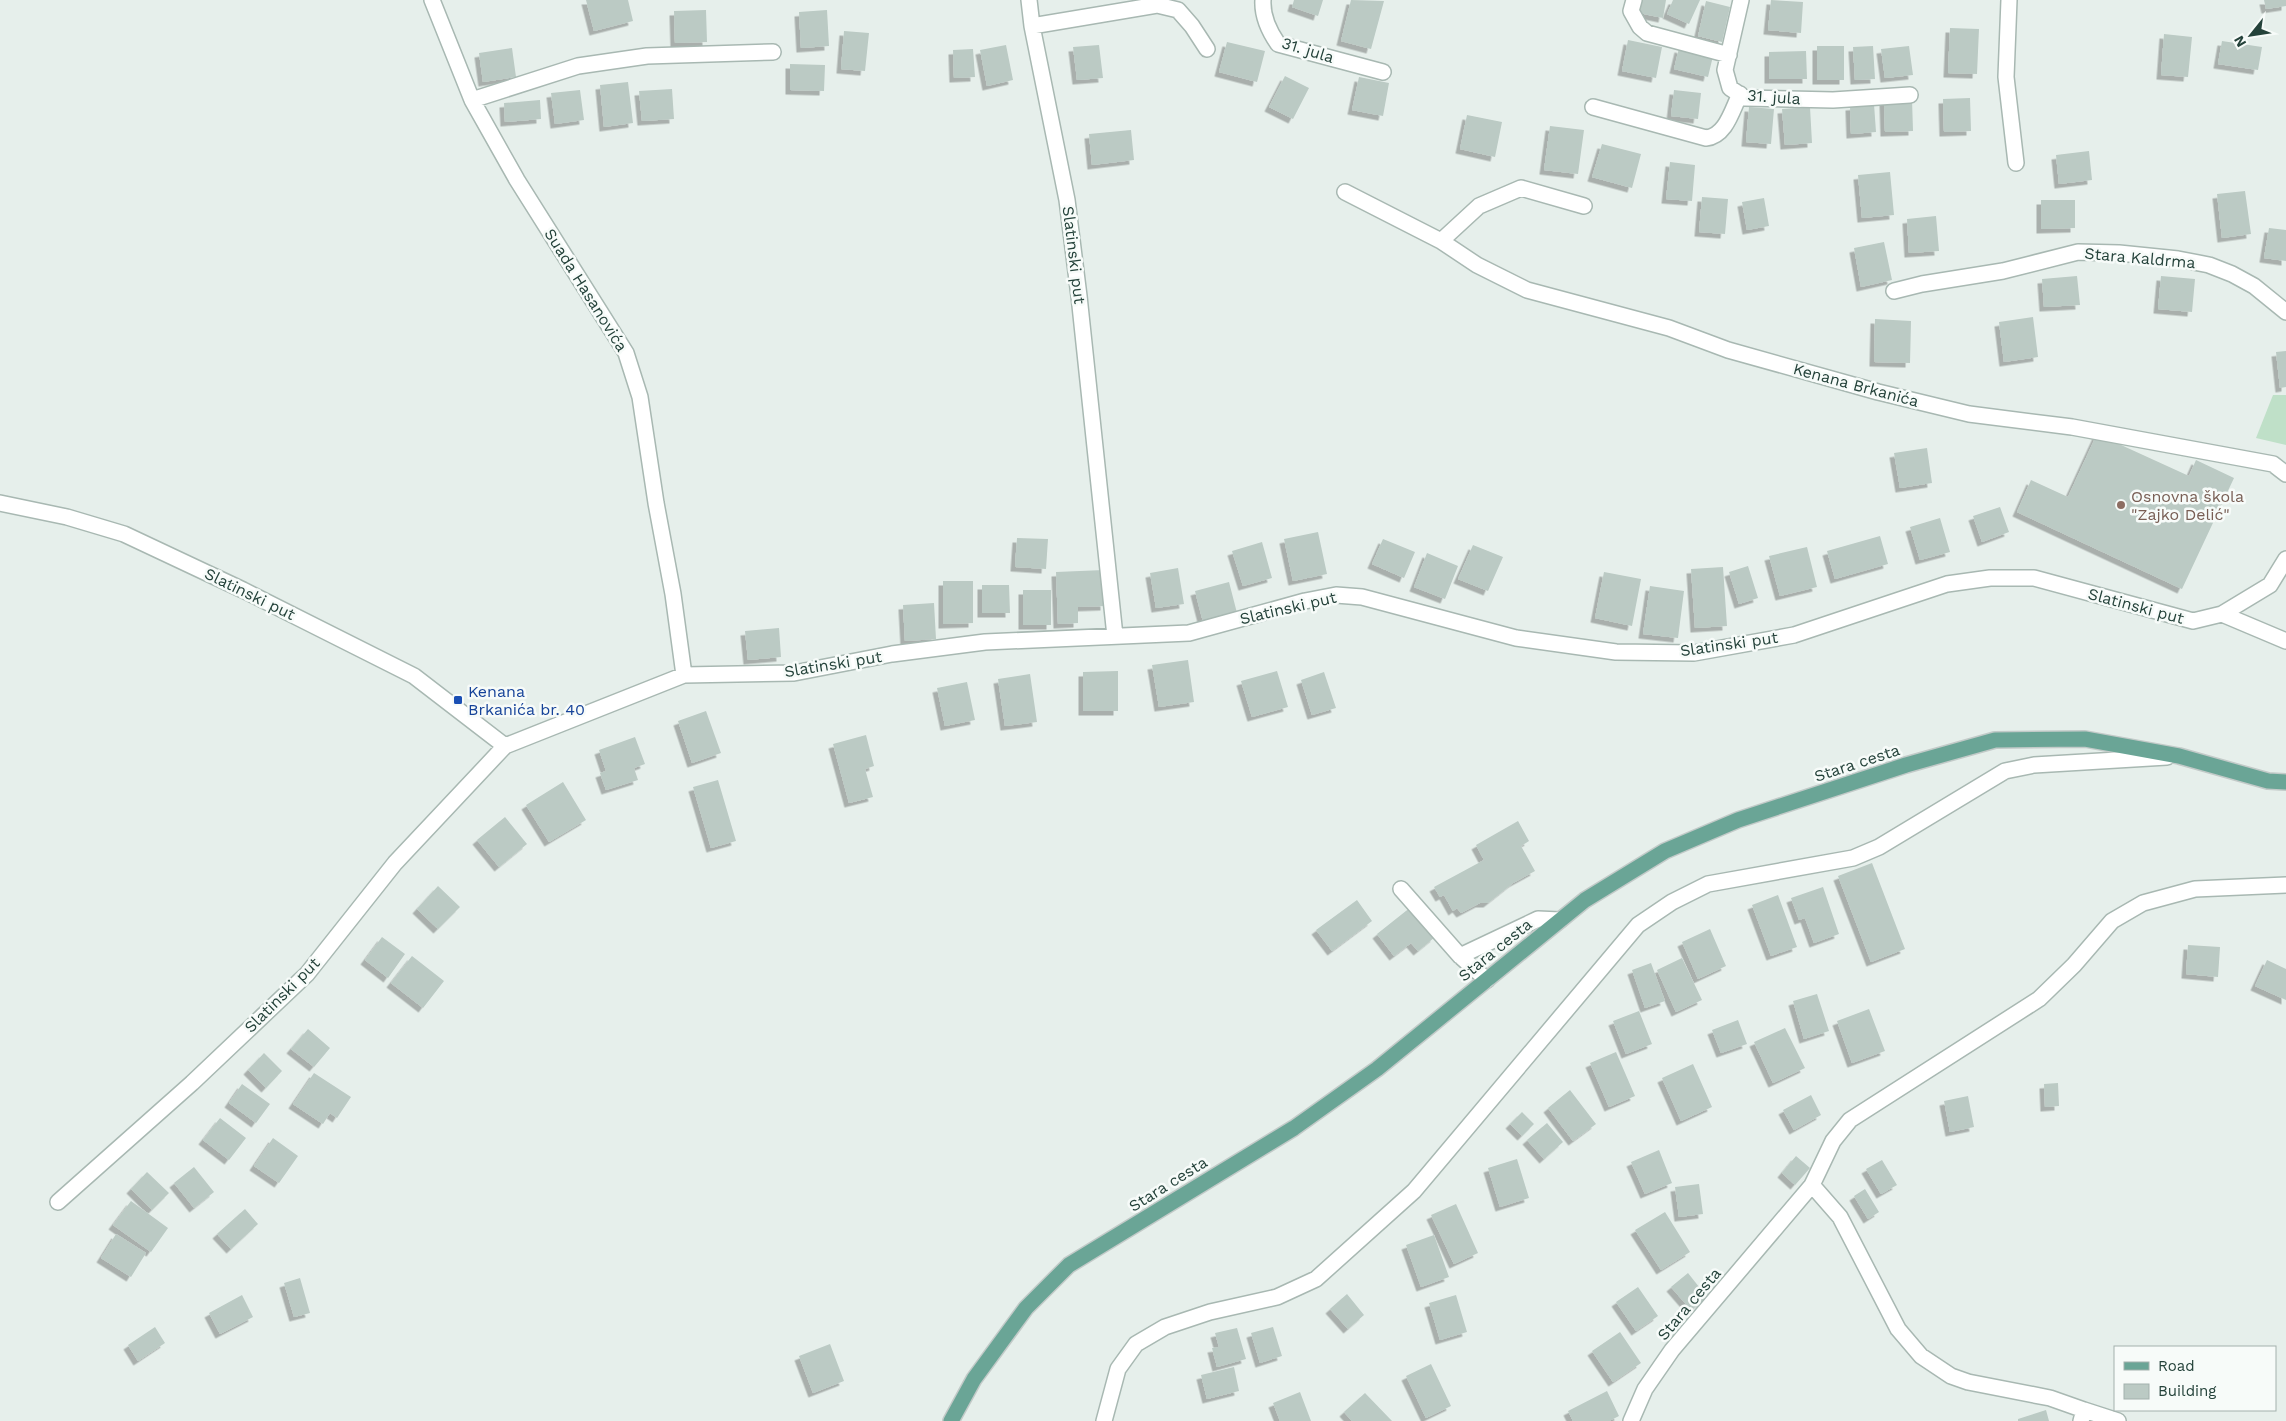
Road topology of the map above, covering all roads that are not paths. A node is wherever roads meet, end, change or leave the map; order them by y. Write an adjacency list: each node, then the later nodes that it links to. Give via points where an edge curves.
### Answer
1 (432, 0): 14 (street, Suada Hasanovića)
2 (1029, 0): 7 (street, Slatinski put)
3 (1263, 0): 11 (street, 31. jula, via 1269,30 1278,44)
4 (1634, 0): 10 (street, via 1631,11 1640,27 1648,33)
5 (1741, 0): 10 (street, 31. jula)
6 (2009, 0): 16 (street, via 2006,78)
7 (1032, 26): 8 (street, via 1157,5 1178,10); 26 (street, Slatinski put, via 1067,200)
8 (1207, 49)
9 (773, 52): 14 (street, via 647,56 578,66)
10 (1729, 55): 12 (street, 31. jula, via 1725,70 1730,88)
11 (1383, 72)
12 (1740, 94): 13 (street, 31. jula, via 1744,98 1833,100); 15 (street, via 1720,134 1706,138)
13 (1910, 95)
14 (472, 100): 28 (street, Suada Hasanovića, via 517,180 626,353 640,397)
15 (1594, 107)
16 (2016, 163)
17 (1345, 192): 19 (street, Kenana Brkanića)
18 (1584, 206): 19 (street, via 1521,188 1479,206)
19 (1441, 241): 22 (street, Kenana Brkanića, via 1477,265 1527,290 1669,328 1728,350 1878,392 1968,414 2072,427 2273,464)
20 (1894, 291): 21 (street, Stara Kaldrma, via 2003,271 2078,252 2119,253 2209,265 2254,286)
21 (2286, 312)
22 (2286, 474)
23 (0, 503): 29 (street, Slatinski put, via 67,517 124,534 243,590 414,676)
24 (2286, 559): 25 (street, Slatinski put, via 2270,585)
25 (2222, 614): 26 (street, Slatinski put, via 2193,621 2034,578 1990,578 1947,584 1794,635 1694,653 1616,652 1516,638 1362,598 1336,595 1189,633); 27 (street)
26 (1114, 636): 28 (street, Slatinski put, via 985,642 892,654 794,673)
27 (2285, 638)
28 (684, 675): 29 (street, Slatinski put)
29 (505, 746): 38 (street, Slatinski put, via 395,863 307,974 192,1083)
30 (2179, 756): 31 (main road, Stara cesta, via 2268,781); 34 (main road, Stara cesta, via 2085,739 1995,740 1906,765 1738,820 1665,851 1585,900); 41 (street, Stara cesta, via 2034,765 2005,771 1879,847 1853,858 1708,884 1672,902 1638,925 1414,1191 1316,1279 1277,1297 1210,1312 1164,1327 1136,1344 1118,1369)
31 (2286, 782)
32 (2286, 885): 37 (street, Stara cesta, via 2195,889 2143,903 2112,921 2039,999 1850,1120 1833,1141)
33 (1401, 889): 35 (street)
34 (1560, 920): 35 (street, via 1538,919); 36 (main road, Stara cesta)
35 (1460, 956): 36 (street)
36 (1487, 980): 40 (main road, Stara cesta, via 1377,1069 1294,1128 1069,1265 1026,1308 974,1379)
37 (1812, 1185): 39 (street, via 1840,1217 1898,1329 1921,1356 1951,1376 2050,1398); 42 (street, Stara cesta, via 1672,1350 1645,1389)
38 (58, 1202)
39 (2082, 1416): 43 (street)
40 (951, 1421)
41 (1104, 1421)
42 (1631, 1421)
43 (2118, 1421)

